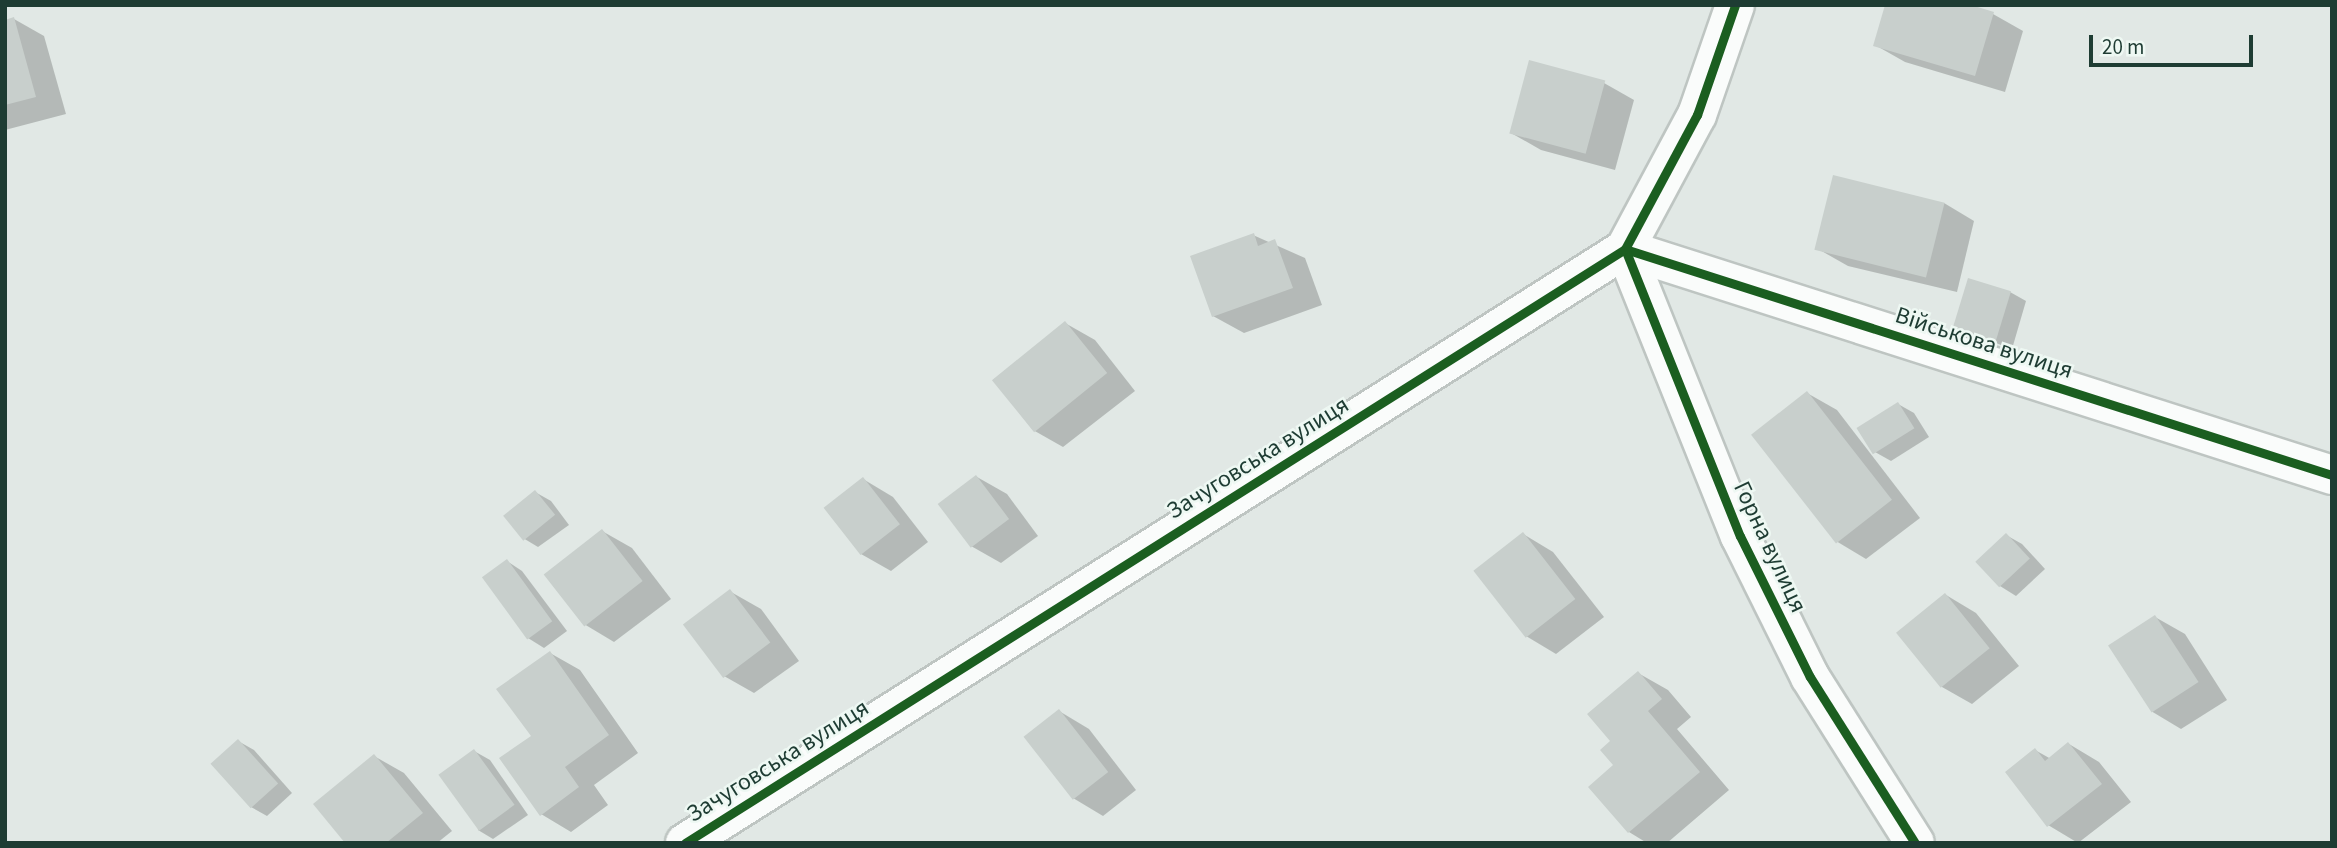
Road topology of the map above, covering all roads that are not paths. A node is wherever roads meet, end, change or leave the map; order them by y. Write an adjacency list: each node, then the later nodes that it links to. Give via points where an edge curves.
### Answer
1 (1735, 5): 2 (street, Зачуговська вулиця, via 1697,115)
2 (1625, 249): 3 (street, Військова вулиця); 4 (street, Зачуговська вулиця); 5 (street, Горна вулиця, via 1740,536 1810,677)
3 (2332, 475)
4 (685, 843)
5 (1915, 843)

